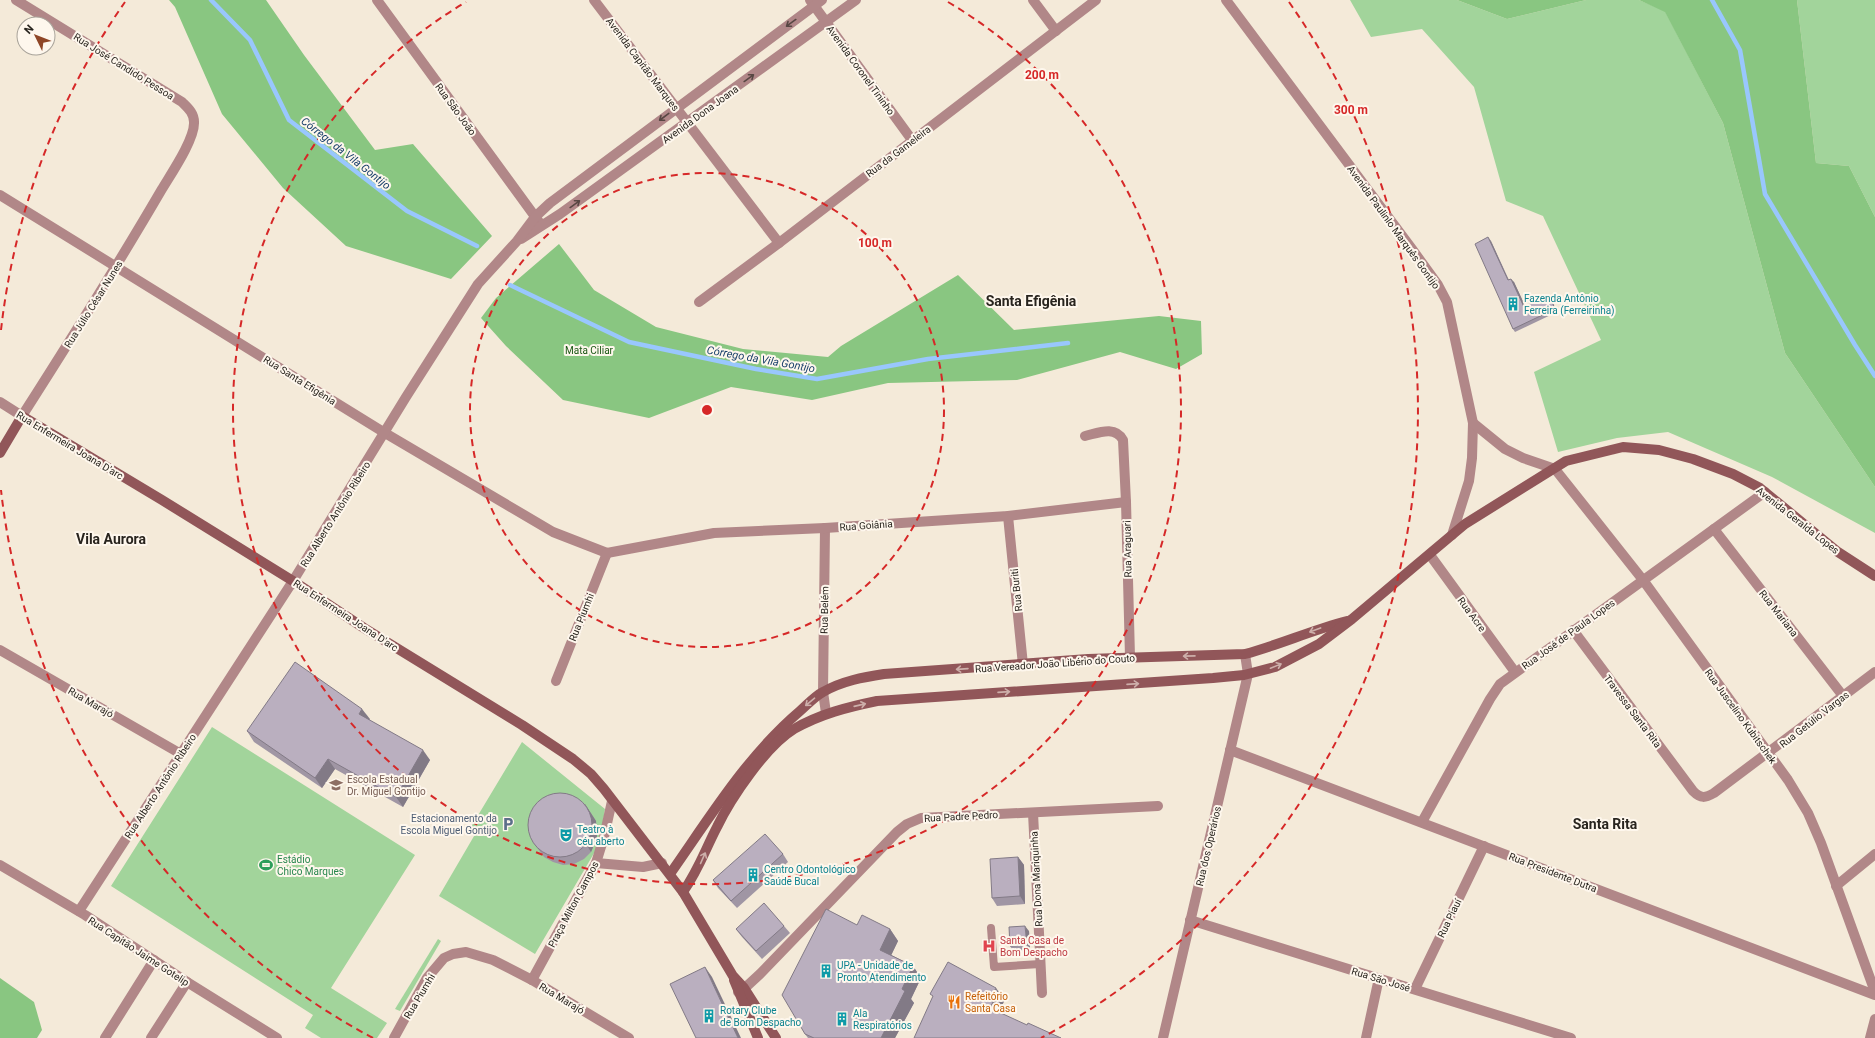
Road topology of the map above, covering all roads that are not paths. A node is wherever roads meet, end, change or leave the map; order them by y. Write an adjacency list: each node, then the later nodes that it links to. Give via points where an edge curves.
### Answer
1 (16, 0): 14 (street, Rua José Candido Pessoa, via 187,106 192,111 194,121 192,133)
2 (377, 0): 16 (street, Rua São João)
3 (594, 0): 11 (street, Avenida Capitão Marques)
4 (856, 0): 9 (street, Avenida Dona Joana)
5 (1033, 0): 10 (street)
6 (1096, 0): 10 (street, Rua da Gameleira)
7 (1226, 0): 24 (street, Avenida Paulinlo Marquês Gontijo, via 1438,285 1451,317)
8 (816, 2): 9 (street, Avenida Coronel Tininho); 11 (street, Avenida Dona Joana, one-way to 11)
9 (826, 22): 12 (street, Avenida Dona Joana, one-way to 9); 13 (street, Avenida Coronel Tininho)
10 (1056, 31): 13 (street, Rua da Gameleira)
11 (676, 108): 12 (street, Avenida Capitão Marques); 16 (street, Avenida Dona Joana, one-way to 16)
12 (687, 123): 17 (street, Avenida Dona Joana, one-way to 12); 19 (street, Avenida Capitão Marques)
13 (912, 140): 19 (street, Rua da Gameleira)
14 (183, 153): 20 (street, Rua Júlio César Nunes)
15 (0, 195): 20 (street, Rua Santa Efigênia)
16 (535, 217): 17 (street, Rua São João); 18 (street, Rua Alberto Antônio Ribeiro)
17 (543, 226): 18 (street, Rua Alberto Antônio Ribeiro)
18 (517, 241): 25 (street, Rua Alberto Antônio Ribeiro, via 478,284)
19 (779, 243): 21 (street, Rua da Gameleira)
20 (117, 266): 23 (street, Rua Júlio César Nunes); 25 (street, Rua Santa Efigênia)
21 (699, 302)
22 (0, 402): 23 (street, Rua Enfermeira Joana D'arc)
23 (22, 416): 27 (main road, Rua Júlio César Nunes); 40 (main road, Rua Enfermeira Joana D'arc)
24 (1472, 424): 28 (street, via 1505,449); 35 (street, Avenida Paulinlo Marquês Gontijo, via 1469,481)
25 (385, 433): 36 (street, Rua Santa Efigênia, via 553,532); 40 (street, Rua Alberto Antônio Ribeiro)
26 (1085, 436): 31 (street, Rua Araguari, via 1107,431 1120,435 1123,440)
27 (0, 453)
28 (1555, 468): 29 (main road, Avenida Geralda Lopes); 30 (main road, Avenida Geralda Lopes, via 1566,461 1623,446 1659,450 1733,474); 39 (street, Rua Juscelino Kubitschek)
29 (1536, 480): 35 (main road, Rua Vereador João Libério do Couto, via 1464,524)
30 (1765, 492): 34 (street, Rua José de Paula Lopes); 38 (main road, Avenida Geralda Lopes, via 1838,552)
31 (1126, 502): 32 (street, Rua Goiânia); 45 (street, Rua Araguari)
32 (1008, 516): 33 (street, Rua Goiânia); 46 (street, Rua Buriti)
33 (825, 528): 36 (street, Rua Goiânia, via 714,533); 51 (street, Rua Belém)
34 (1714, 529): 39 (street, Rua José de Paula Lopes); 52 (street, Rua Mariana)
35 (1452, 535): 37 (main road, Rua Vereador João Libério do Couto)
36 (606, 553): 50 (street, Rua Piumhi)
37 (1430, 555): 41 (main road, Rua Vereador João Libério do Couto); 47 (street, Rua Acre)
38 (1875, 576)
39 (1643, 580): 42 (street, Rua José de Paula Lopes); 57 (street, Rua Juscelino Kubitschek)
40 (293, 581): 56 (street, Rua Alberto Antônio Ribeiro); 59 (main road, Rua Enfermeira Joana D'arc, via 572,759 591,774)
41 (1352, 619): 44 (main road, Rua Vereador João Libério do Couto, one-way to 44); 49 (main road, Rua Vereador João Libério do Couto, one-way to 41, via 1275,667 1319,644)
42 (1573, 630): 47 (street, Rua José de Paula Lopes); 58 (street, Travessa Santa Rita)
43 (0, 650): 56 (street, Rua Marajó)
44 (1245, 654): 45 (main road, Rua Vereador João Libério do Couto, one-way to 45); 49 (street, Rua dos Operários)
45 (1130, 657): 46 (main road, Rua Vereador João Libério do Couto)
46 (1023, 665): 51 (main road, Rua Vereador João Libério do Couto, one-way to 51, via 861,677)
47 (1515, 672): 62 (street, Rua José de Paula Lopes, via 1500,684 1490,699)
48 (1875, 672): 52 (street, Rua Getúlio Vargas)
49 (1248, 674): 53 (main road, Rua Vereador João Libério do Couto, one-way to 49, via 877,701); 55 (street, Rua dos Operários)
50 (556, 681)
51 (823, 692): 53 (street, Rua Belém); 54 (main road, Rua Vereador João Libério do Couto, one-way to 54, via 788,721)
52 (1843, 696): 57 (street, Rua Getúlio Vargas)
53 (826, 714): 54 (main road, Rua Vereador João Libério do Couto)
54 (774, 741): 68 (main road, via 755,757 724,796); 70 (main road, one-way to 54, via 696,873 730,802)
55 (1230, 750): 62 (street, Rua Presidente Dutra); 72 (street, Rua dos Operários)
56 (181, 754): 71 (street, Rua Alberto Antônio Ribeiro)
57 (1768, 754): 58 (street, Rua Getúlio Vargas, via 1706,798 1698,797); 69 (street, Rua Juscelino Kubitschek, via 1808,813)
58 (1693, 791)
59 (612, 801): 65 (street, Praça Milton Campos); 66 (main road, Rua Enfermeira Joana D'arc)
60 (1158, 806): 61 (street, Rua Padre Pedro)
61 (1033, 812): 76 (street, Rua Dona Mariquinha); 80 (street, Rua Padre Pedro, via 921,818 907,824)
62 (1422, 822): 63 (street, Rua Presidente Dutra)
63 (1484, 846): 81 (street, Rua Piauí); 83 (street, Rua Presidente Dutra)
64 (1875, 854): 69 (street)
65 (596, 863): 66 (street, via 642,867); 78 (street, Praça Milton Campos)
66 (662, 863): 68 (main road, Rua Enfermeira Joana D'arc)
67 (0, 865): 71 (street, Rua Capitão Jaime Gotelip)
68 (670, 874): 70 (main road, Rua Enfermeira Joana D'arc)
69 (1836, 886): 83 (street, Rua Juscelino Kubitschek)
70 (683, 892): 80 (main road, Rua Enfermeira Joana D'arc)
71 (79, 912): 74 (street, Rua Capitão Jaime Gotelip)
72 (1190, 920): 77 (street, Rua São José); 92 (street, Rua dos Operários)
73 (991, 928): 76 (lane, via 994,967)
74 (154, 960): 79 (street, Rua Capitão Jaime Gotelip); 85 (street)
75 (493, 960): 78 (street, Rua Marajó); 88 (street, Rua Piumhi, via 466,952 444,958 427,978)
76 (1040, 964): 82 (street, Rua Dona Mariquinha)
77 (1379, 978): 81 (street, Rua São José); 93 (street)
78 (532, 980): 89 (street, Rua Marajó)
79 (187, 982): 86 (street); 87 (street, Rua Capitão Jaime Gotelip)
80 (741, 990): 90 (main road, Rua Enfermeira Joana D'arc); 91 (main road, Rua Enfermeira Joana D'arc)
81 (1415, 990): 94 (street, Rua São José)
82 (1042, 993)
83 (1875, 993)
84 (1875, 1019): 95 (street)
85 (105, 1038)
86 (151, 1038)
87 (277, 1038)
88 (394, 1038)
89 (629, 1038)
90 (758, 1038)
91 (776, 1038)
92 (1163, 1038)
93 (1366, 1038)
94 (1571, 1038)
95 (1870, 1038)

